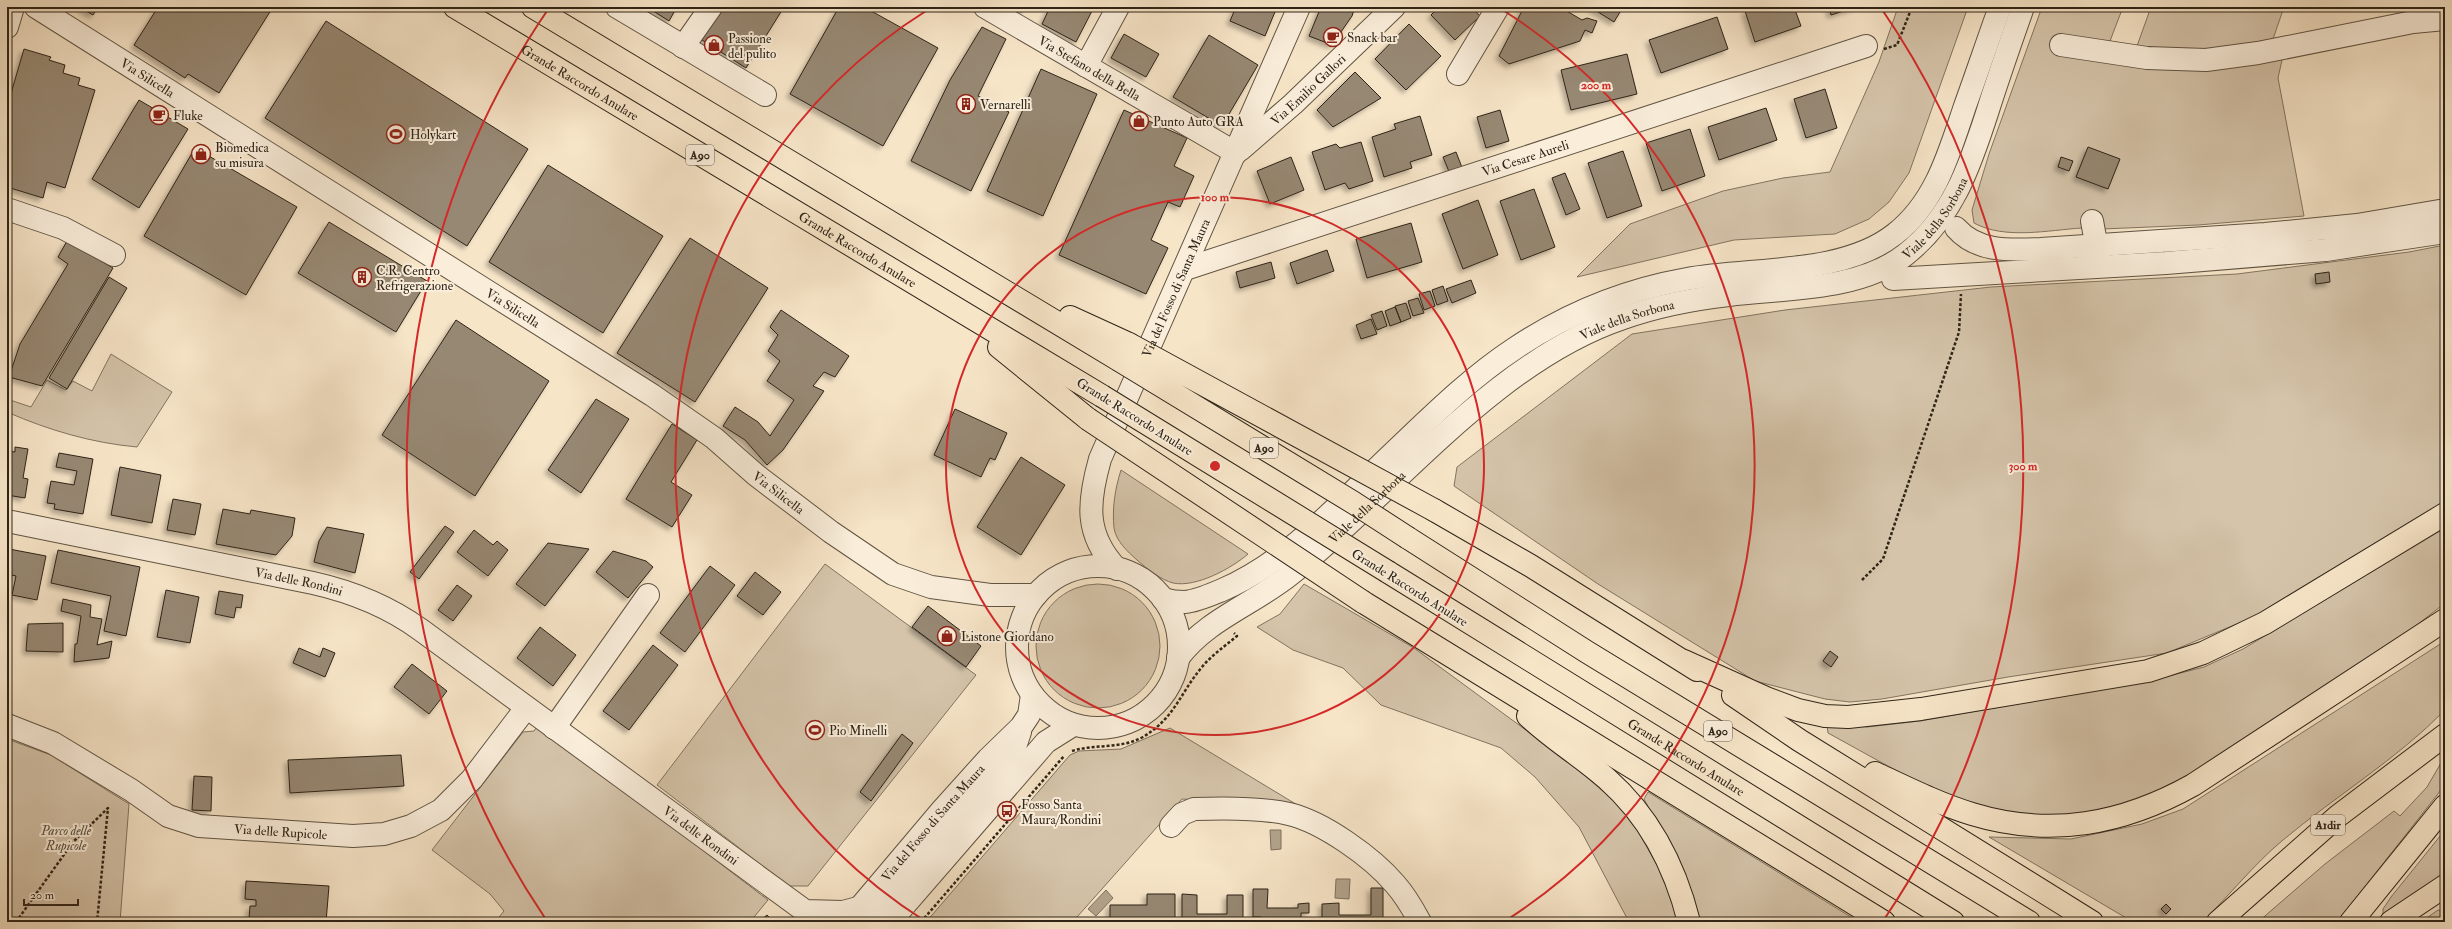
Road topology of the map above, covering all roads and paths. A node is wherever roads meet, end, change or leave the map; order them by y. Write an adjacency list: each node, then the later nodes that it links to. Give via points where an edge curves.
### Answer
1 (13, 7): 16 (street)
2 (36, 7): 46 (street, Via Silicella, via 652,395 714,438 769,486 881,567 918,584)
3 (455, 7): 37 (highway, Grande Raccordo Anulare / A90)
4 (533, 7): 38 (highway, A90, via 973,272)
5 (618, 7): 19 (street)
6 (711, 7): 19 (street)
7 (985, 7): 20 (street, Via Stefano della Bella)
8 (1118, 7): 20 (street)
9 (1299, 7): 22 (street, Via del Fosso di Santa Maura)
10 (1394, 7): 24 (street, Via Emilio Gallori)
11 (1498, 7): 21 (street)
12 (1912, 7): 18 (path, via 1897,45 1887,50)
13 (2000, 7): 48 (street, Viale della Sorbona, via 1941,174 1919,210 1889,239 1865,251 1829,262 1711,275 1649,287 1562,320 1514,349 1470,382 1297,543 1266,567 1233,585 1200,598 1184,602)
14 (2023, 7): 49 (street, Viale della Sorbona, via 1960,188 1933,230 1905,255 1879,271 1850,280 1810,287 1727,295 1654,308 1602,326 1565,344 1524,369 1487,398 1347,527 1292,573 1246,605)
15 (2445, 19): 17 (street, via 2413,22 2296,52 2188,61 2126,56)
16 (7, 27)
17 (2061, 45)
18 (1866, 46): 34 (street, Via Cesare Aureli)
19 (683, 47): 23 (street)
20 (1086, 66): 25 (street, Via Stefano della Bella)
21 (1458, 74)
22 (1262, 91): 24 (street, via 1278,101); 25 (street, Via del Fosso di Santa Maura)
23 (765, 95)
24 (1292, 104): 25 (street, Via Emilio Gallori)
25 (1236, 153): 34 (street, Via del Fosso di Santa Maura)
26 (7, 209): 32 (street, via 63,228)
27 (2445, 210): 31 (street, via 2357,225)
28 (2092, 221): 31 (street)
29 (1956, 228): 31 (street, via 1974,243 1998,249)
30 (2445, 232): 33 (street, via 2326,250)
31 (2097, 246): 33 (street)
32 (114, 255)
33 (2100, 267): 35 (street)
34 (1185, 269): 41 (street, Via del Fosso di Santa Maura, via 1104,449 1092,490)
35 (1960, 275): 36 (street); 44 (path, via 1960,332 1883,559)
36 (1893, 279)
37 (946, 302): 54 (highway, bridge, via 1088,419 1363,602); 76 (highway, Grande Raccordo Anulare / A90, bridge)
38 (1124, 352): 53 (highway, bridge, via 1434,510 1531,566); 77 (highway, A90, bridge, via 1594,656)
39 (2445, 514): 53 (highway, via 2251,630 2190,658 2148,670 1921,710 1848,717 1825,716 1798,710)
40 (7, 521): 56 (street, Via delle Rondini, via 313,583 355,594 385,607 410,622)
41 (1092, 529): 42 (street, Via del Fosso di Santa Maura, via 1099,546); 43 (street, Via del Fosso di Santa Maura, via 1083,555)
42 (1117, 568): 43 (street, via 1095,566); 48 (street, via 1140,578)
43 (1074, 570): 47 (street, via 1060,576)
44 (1862, 580)
45 (648, 595): 60 (street)
46 (990, 595): 47 (street, Via Silicella); 51 (street, via 1013,614)
47 (1036, 595): 51 (street, via 1025,612)
48 (1163, 600): 52 (street, via 1177,630)
49 (1221, 618): 52 (street, Viale della Sorbona, via 1195,639); 72 (path, via 1237,636 1202,667 1167,718 1154,730 1134,740 1111,746 1082,748 1063,756)
50 (2445, 620): 62 (highway, via 2188,788 2135,812 2088,823 2057,827 2028,826 1973,814 1936,801)
51 (1019, 631): 55 (street, via 1019,664)
52 (1178, 658): 59 (street, via 1164,694 1156,704 1136,719 1111,727)
53 (1684, 662): 62 (highway)
54 (1506, 690): 74 (highway, via 1539,727 1606,778 1643,817 1671,866); 75 (highway)
55 (1032, 695): 59 (street, via 1050,713); 68 (street, Via del Fosso di Santa Maura, via 1029,715 1021,727 988,759)
56 (526, 708): 58 (street, Via delle Rupicole, via 472,779 441,810 411,826 384,834 353,836 199,826 168,816 54,743); 60 (street, Via delle Rondini)
57 (2445, 721): 64 (highway)
58 (7, 725)
59 (1073, 725): 71 (street, via 1046,742)
60 (554, 728): 67 (street, Via delle Rondini, via 613,769)
61 (2445, 735): 64 (highway, A1dir)
62 (1799, 740): 78 (highway)
63 (2445, 806): 80 (highway)
64 (2338, 816): 79 (highway, A1dir)
65 (1171, 826): 73 (street, via 1182,814 1194,809 1275,812 1305,819 1356,850 1388,876 1407,899)
66 (2445, 886): 81 (highway)
67 (807, 917): 68 (street, Via delle Rondini, via 844,912)
68 (858, 917)
69 (16, 922): 70 (path, via 73,842 108,808)
70 (97, 922)
71 (890, 922)
72 (921, 922)
73 (1420, 922)
74 (1689, 922)
75 (1884, 922)
76 (1953, 922)
77 (2030, 922)
78 (2092, 922)
79 (2218, 922)
80 (2352, 922)
81 (2391, 922)

